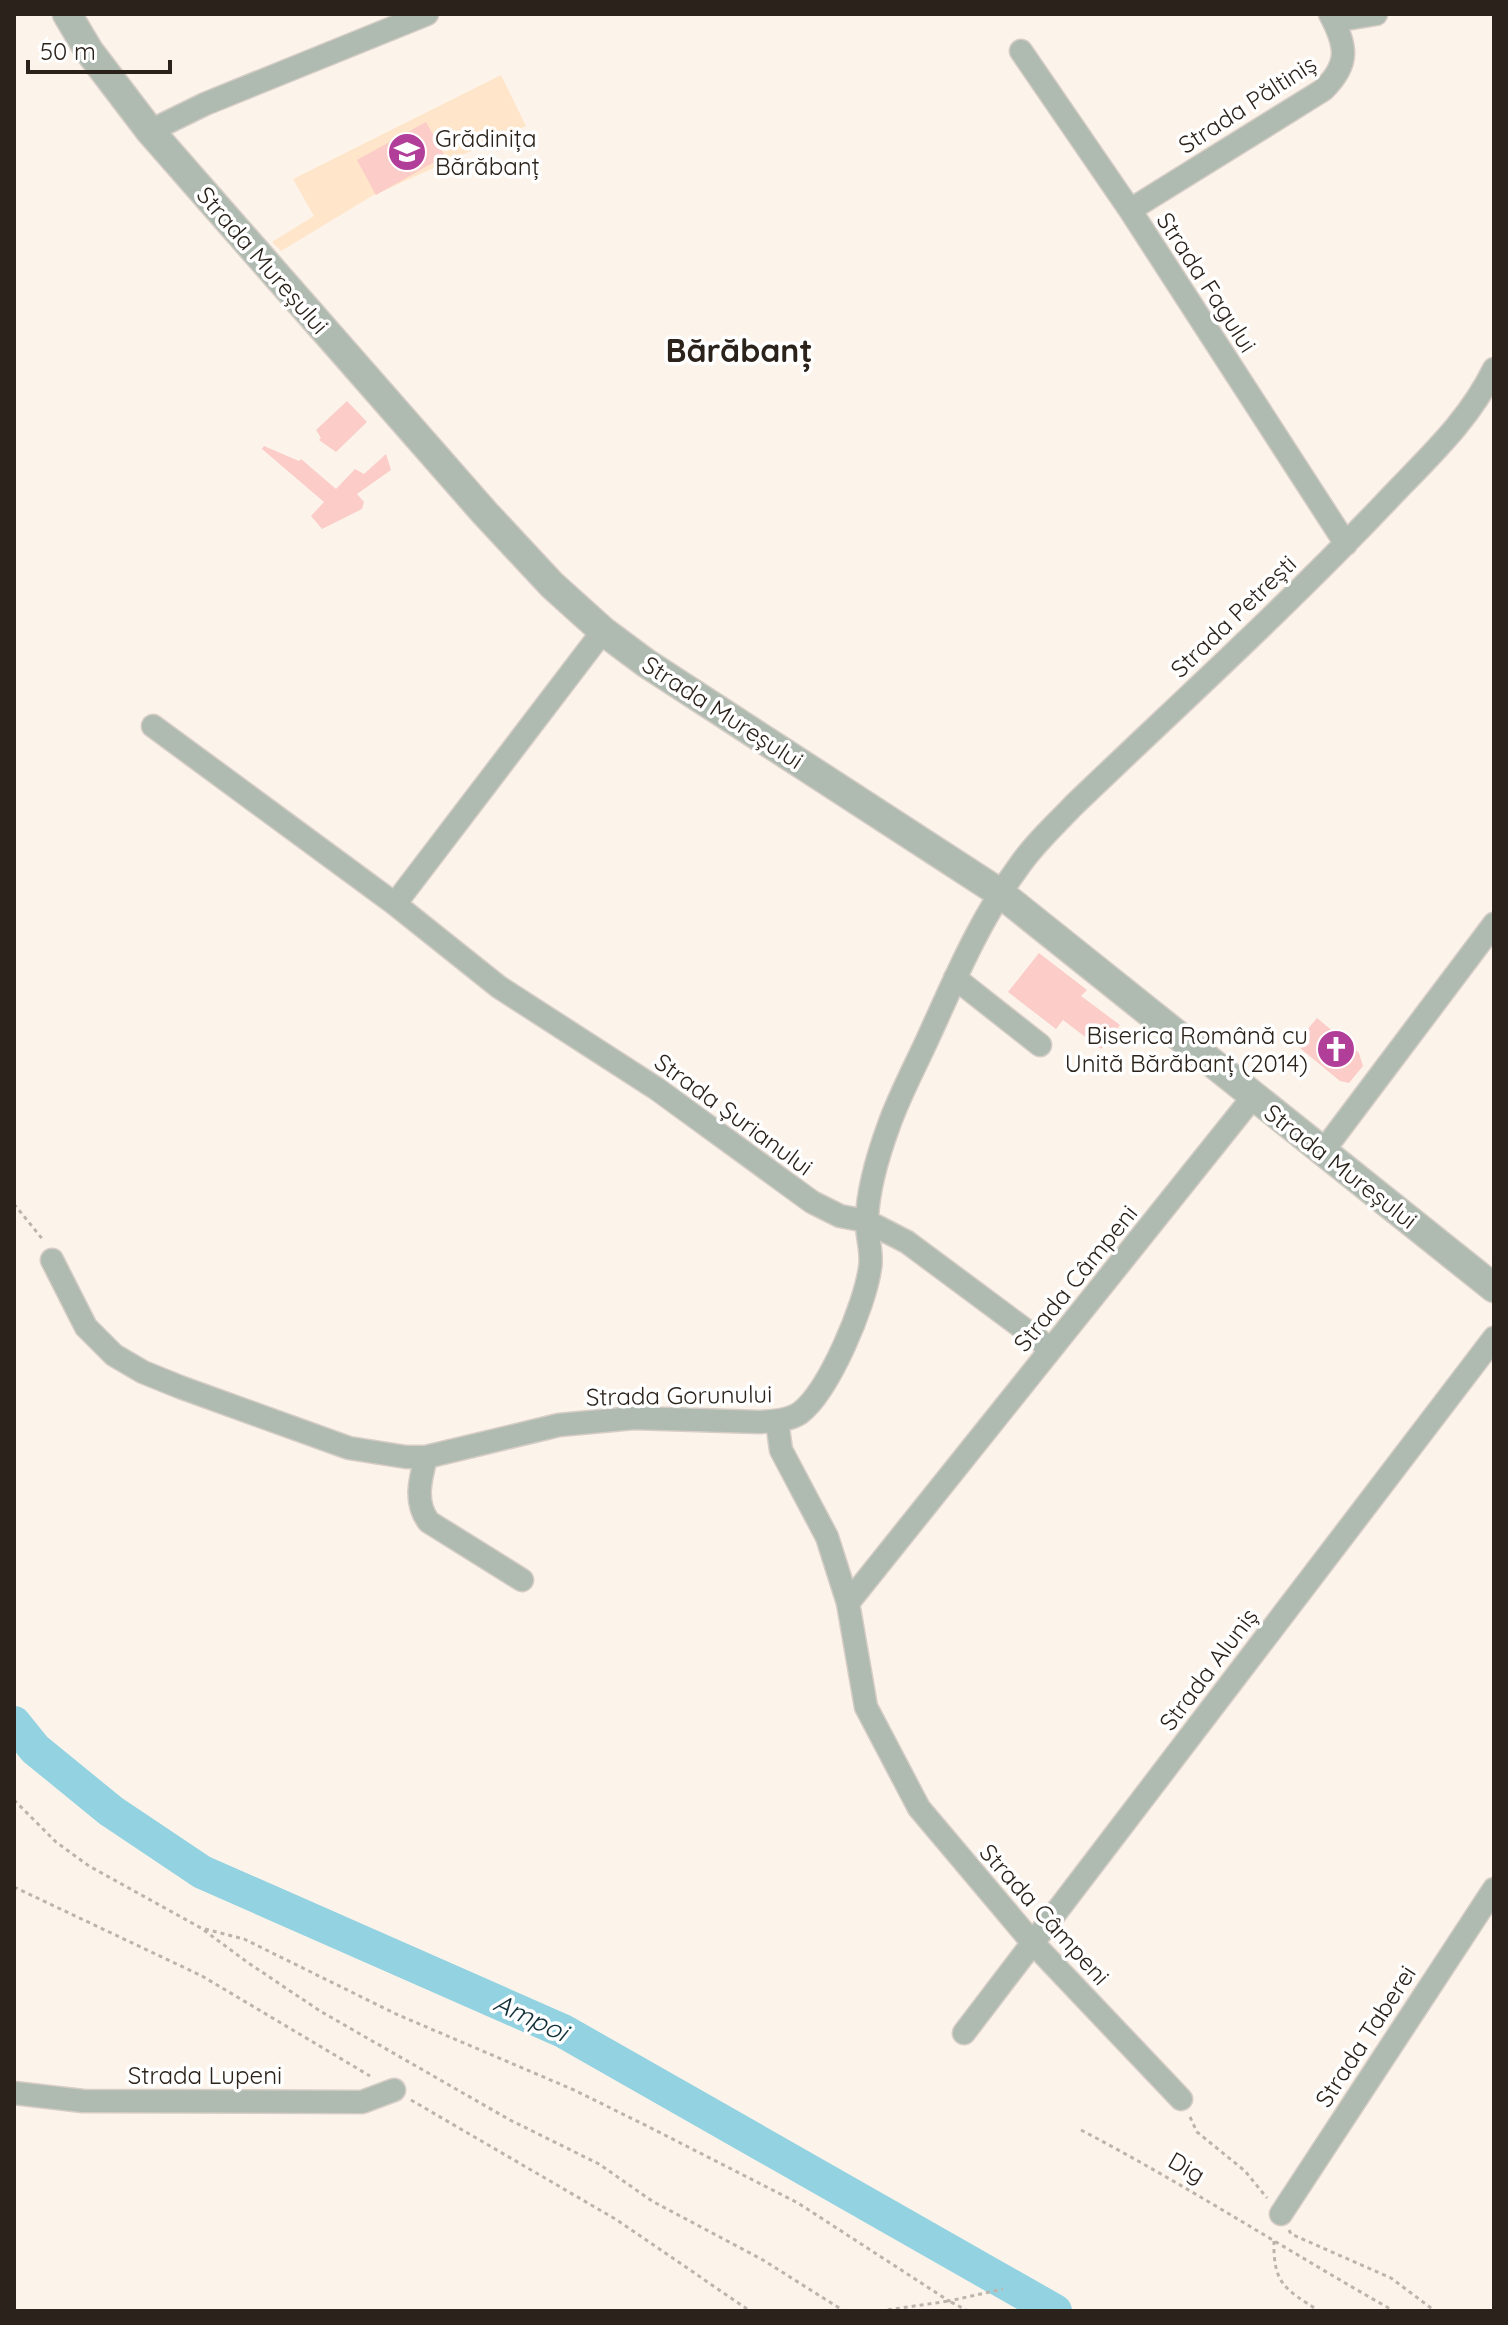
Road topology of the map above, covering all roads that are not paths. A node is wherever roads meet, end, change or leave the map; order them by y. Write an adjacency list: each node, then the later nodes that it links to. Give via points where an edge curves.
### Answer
1 (67, 14): 7 (street, Strada Mureșului)
2 (427, 14): 5 (street)
3 (1376, 14): 4 (street)
4 (1332, 18): 8 (street, Strada Păltiniș, via 1344,53 1339,74 1323,90)
5 (385, 22): 7 (street)
6 (1021, 51): 8 (street, Strada Fagului)
7 (150, 131): 11 (street, Strada Mureșului, via 484,512)
8 (1130, 210): 10 (street, Strada Fagului)
9 (1494, 369): 10 (street, Strada Petrești, via 1461,422)
10 (1346, 544): 13 (street, Strada Petrești, via 1074,805)
11 (603, 631): 13 (street, Strada Mureșului); 14 (street)
12 (153, 726): 14 (street, Strada Șurianului)
13 (1000, 893): 16 (street, Strada Gorunului); 18 (street, Strada Mureșului)
14 (395, 904): 20 (street, Strada Șurianului, via 499,987 657,1089 812,1202)
15 (1494, 924): 19 (street)
16 (955, 978): 17 (street); 20 (street, Strada Gorunului, via 890,1122)
17 (1040, 1045)
18 (1253, 1097): 19 (street, Strada Mureșului); 24 (street, Strada Câmpeni)
19 (1324, 1150): 22 (street, Strada Mureșului)
20 (866, 1221): 24 (street, Strada Șurianului, via 907,1242); 25 (street, Strada Gorunului, via 871,1264 847,1339 816,1399 797,1416)
21 (52, 1260): 26 (street, Strada Gorunului, via 86,1327 114,1355 143,1372 349,1448)
22 (1494, 1288)
23 (1494, 1338): 30 (street, Strada Aluniș)
24 (1051, 1349): 28 (street, Strada Câmpeni)
25 (777, 1421): 26 (street, Strada Gorunului, via 634,1418 559,1425); 28 (street, Strada Câmpeni, via 781,1450 827,1537)
26 (426, 1457): 27 (street, via 421,1512)
27 (522, 1580)
28 (848, 1603): 30 (street, Strada Câmpeni, via 866,1707 919,1808)
29 (1494, 1889): 35 (street, Strada Taberei)
30 (1032, 1942): 31 (street, Strada Aluniș); 34 (street, Strada Câmpeni)
31 (964, 2033)
32 (394, 2090): 33 (street, Strada Lupeni, via 362,2102 83,2101)
33 (14, 2093)
34 (1181, 2099)
35 (1281, 2214)

